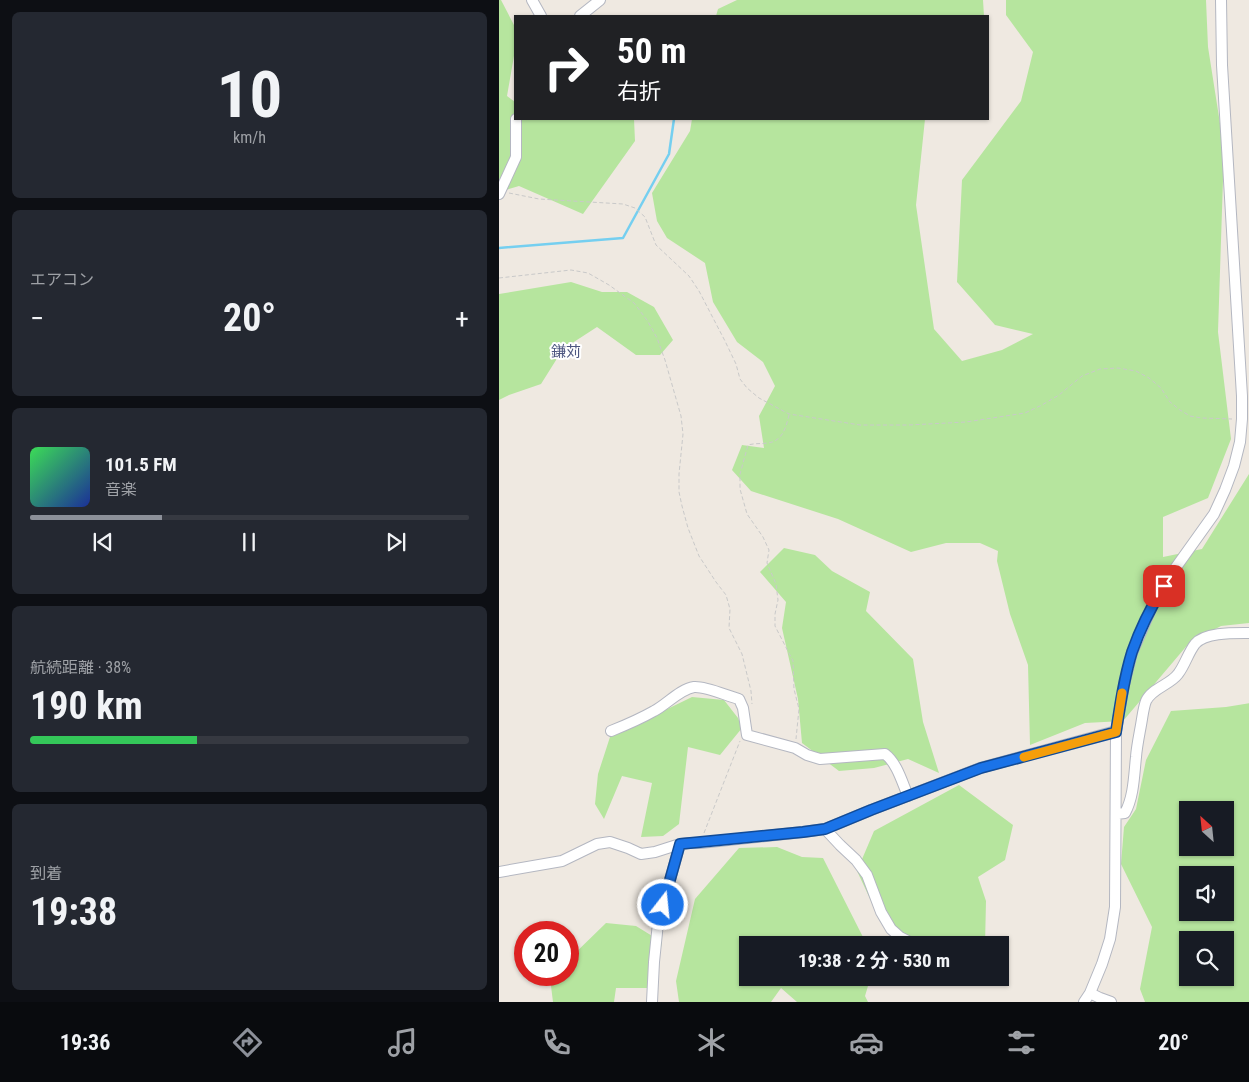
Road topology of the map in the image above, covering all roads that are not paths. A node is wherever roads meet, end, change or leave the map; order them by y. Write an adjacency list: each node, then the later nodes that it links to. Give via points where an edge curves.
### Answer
1 (532, 0): 4 (street)
2 (600, 0): 5 (street)
3 (1221, 0): 10 (street, via 1242,419 1240,442 1235,466 1214,514 1154,602 1135,645)
4 (540, 15)
5 (581, 15)
6 (516, 120): 7 (street, via 516,157)
7 (500, 193)
8 (1249, 633): 12 (street, via 1199,640 1175,677 1147,700 1129,806 1125,813)
9 (611, 731): 11 (street, via 642,718 687,690 705,688 739,700 747,735 795,748 820,759 885,754 896,768)
10 (1116, 732): 11 (street, via 981,768); 12 (street)
11 (908, 796): 13 (street)
12 (1116, 814): 17 (street, via 1115,907 1110,939)
13 (825, 829): 14 (street); 16 (street, via 867,875 881,912)
14 (680, 844): 15 (street, via 641,854 610,842 597,844 562,861); 18 (street, via 658,923)
15 (499, 872)
16 (899, 936)
17 (1090, 992): 19 (street); 20 (street)
18 (653, 1002)
19 (1084, 1002)
20 (1111, 1002)

